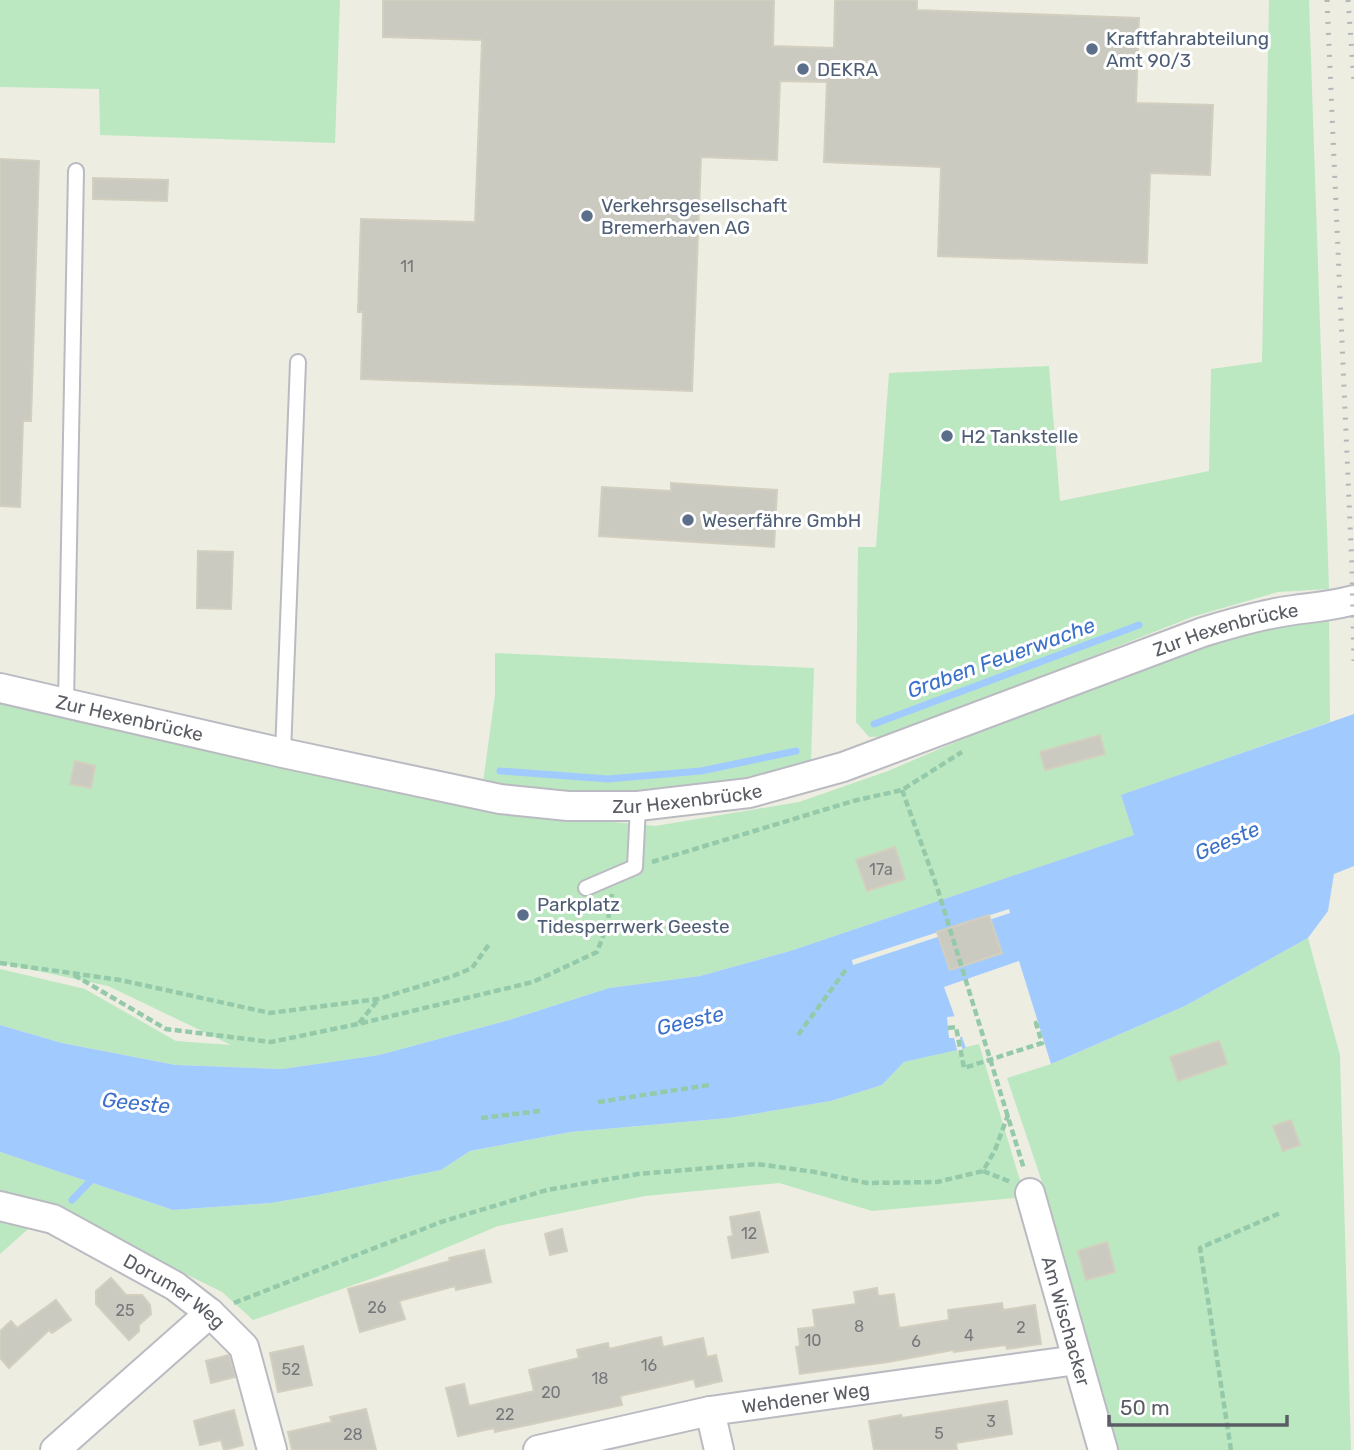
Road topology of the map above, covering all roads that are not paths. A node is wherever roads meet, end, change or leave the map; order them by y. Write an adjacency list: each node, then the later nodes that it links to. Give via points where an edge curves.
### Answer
1 (76, 171): 5 (lane)
2 (298, 362): 6 (lane)
3 (1354, 600): 7 (street, Zur Hexenbrücke, via 1239,620 1202,632 843,767 749,793)
4 (0, 688): 5 (street, Zur Hexenbrücke)
5 (66, 704): 6 (street, Zur Hexenbrücke)
6 (284, 753): 7 (street, Zur Hexenbrücke, via 499,799 568,806)
7 (638, 806): 8 (lane, via 635,867)
8 (586, 888)
9 (1030, 1193): 12 (street, Am Wischacker)
10 (0, 1206): 11 (street, Dorumer Weg, via 53,1219 175,1286)
11 (210, 1313): 14 (street); 15 (street, Dorumer Weg, via 244,1347)
12 (1077, 1360): 13 (street, Wehdener Weg); 18 (street, Am Wischacker)
13 (710, 1411): 16 (street, Wehdener Weg); 17 (street)
14 (55, 1450)
15 (272, 1450)
16 (538, 1450)
17 (719, 1450)
18 (1103, 1450)

